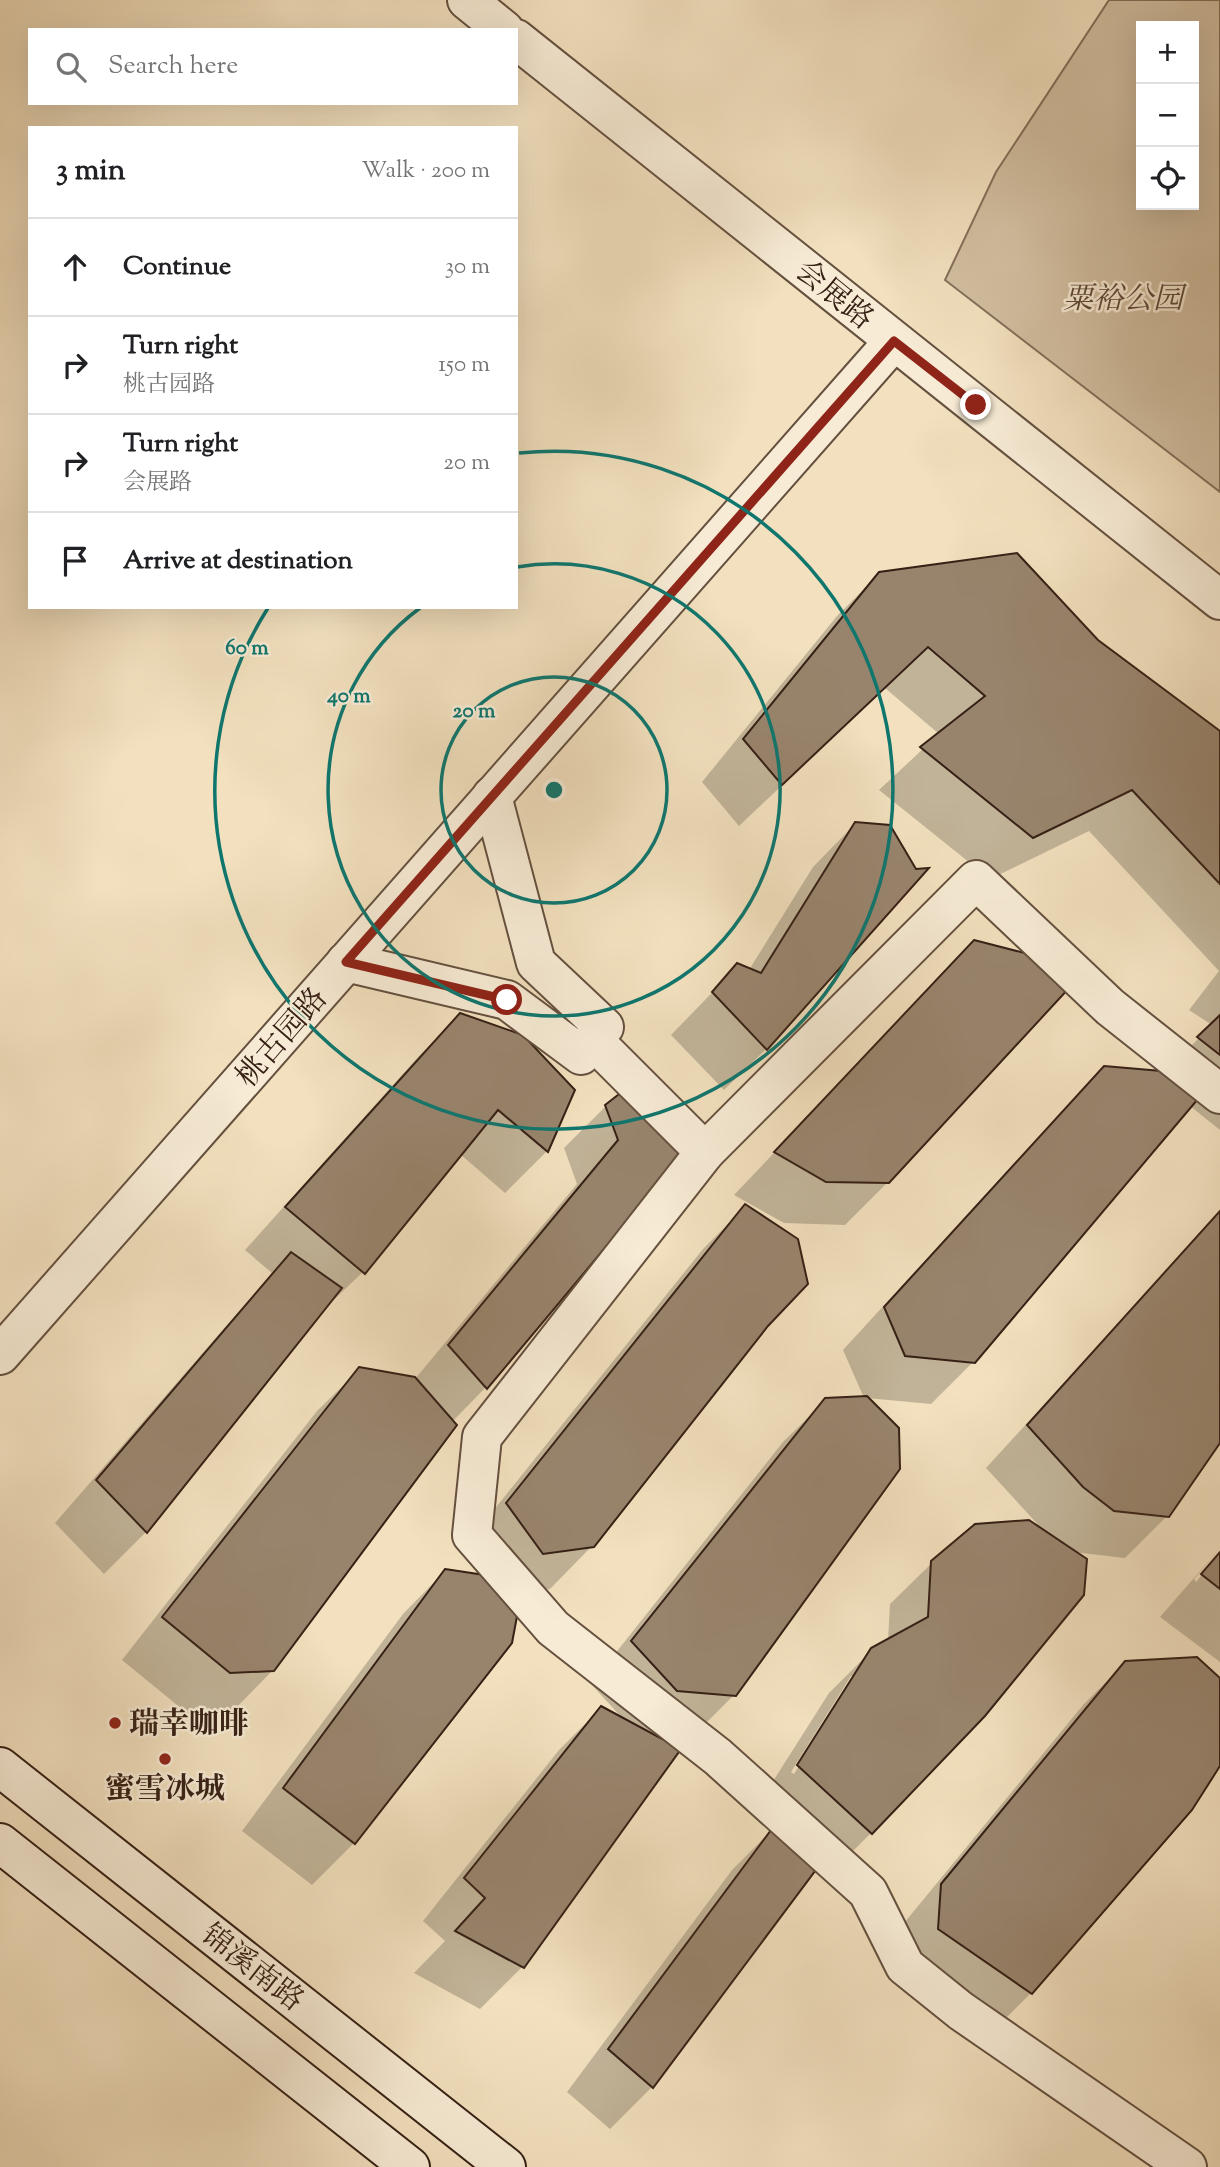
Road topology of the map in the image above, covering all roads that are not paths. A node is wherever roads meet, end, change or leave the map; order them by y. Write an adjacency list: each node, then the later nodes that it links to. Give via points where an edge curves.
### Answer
1 (467, 0): 2 (street)
2 (502, 28)
3 (518, 41): 4 (street, 会展路)
4 (894, 341): 5 (street, 会展路); 6 (street, 桃古园路)
5 (1220, 600)
6 (492, 796): 7 (street, 桃古园路); 8 (street, via 536,963 604,1027)
7 (346, 962): 8 (street, via 507,1000 581,1055); 11 (street, 桃古园路)
8 (593, 1040): 10 (street)
9 (1220, 1094): 10 (street, via 1110,1007 976,880)
10 (705, 1152): 16 (street, via 482,1437 472,1535 553,1629 718,1757 867,1892 905,1966 961,2011)
11 (0, 1355)
12 (0, 1766): 15 (street, 锦溪南路)
13 (0, 1843): 14 (street, 锦溪南路)
14 (410, 2167)
15 (506, 2167)
16 (1187, 2167)

